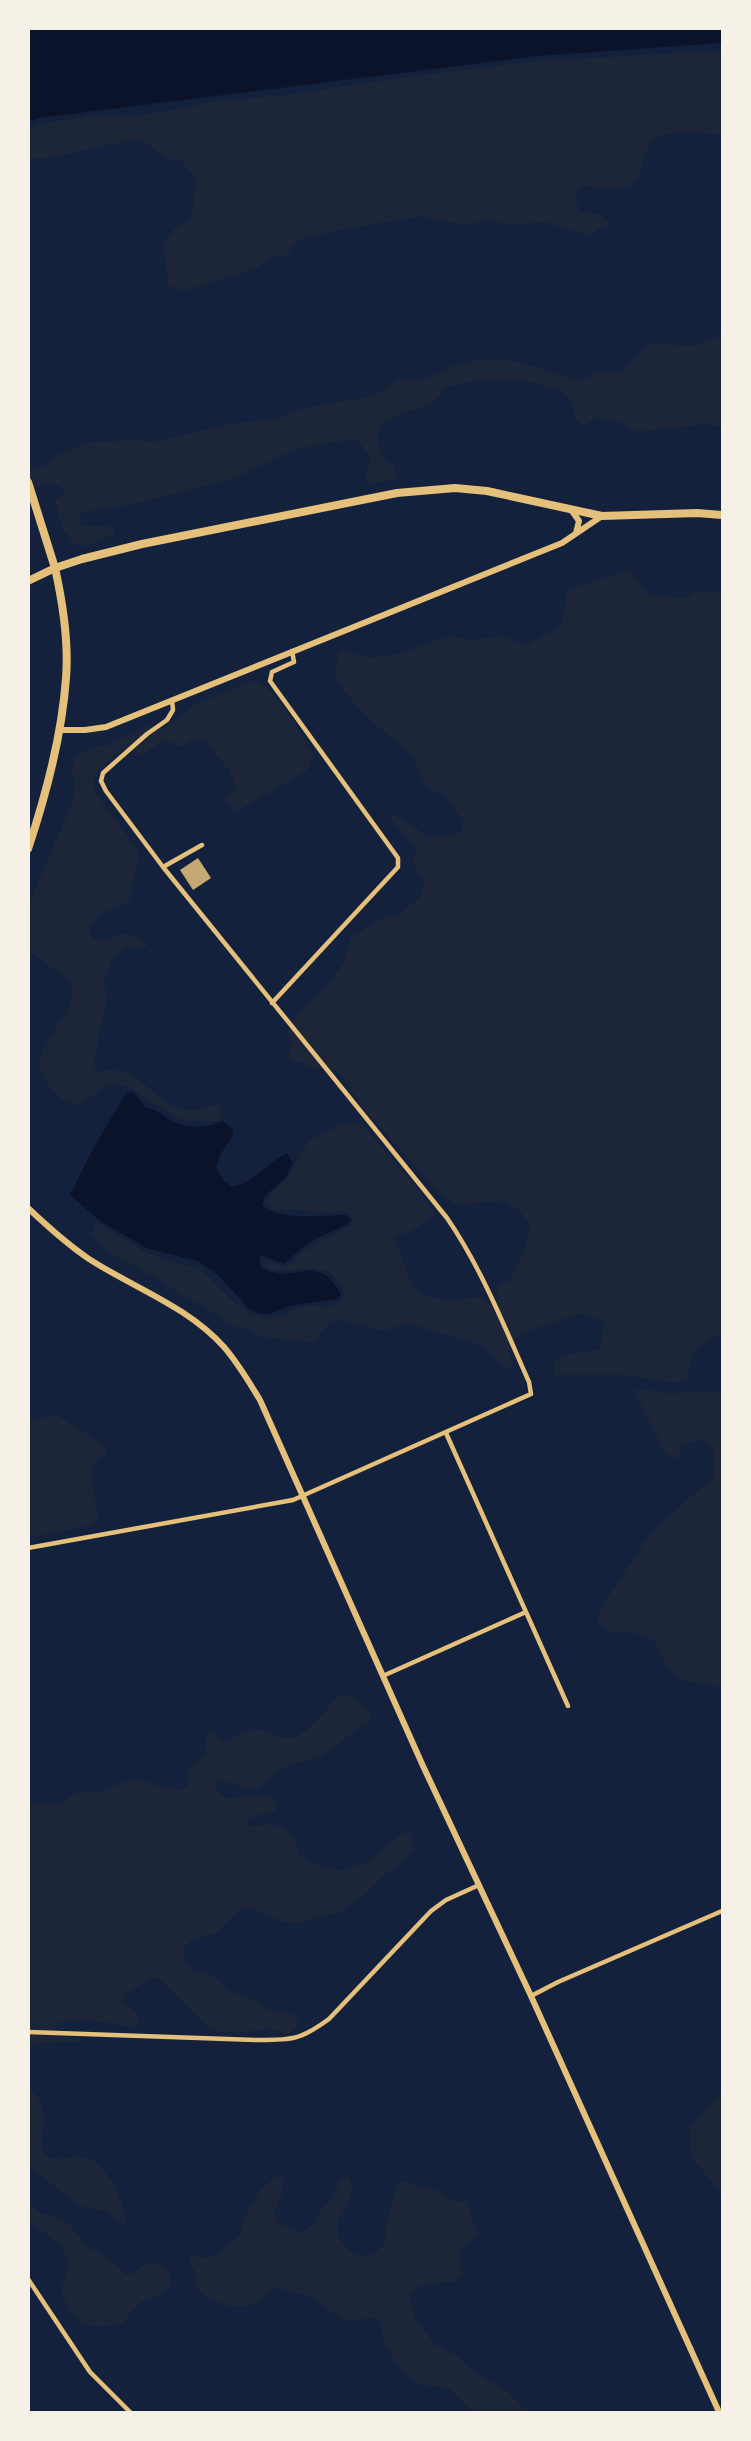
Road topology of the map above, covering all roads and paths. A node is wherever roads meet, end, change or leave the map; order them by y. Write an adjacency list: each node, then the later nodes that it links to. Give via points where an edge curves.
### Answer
1 (28, 482): 6 (main road)
2 (572, 511): 4 (main road); 5 (street, via 579,521); 6 (main road, via 487,491 455,488 397,493 142,544)
3 (723, 515): 4 (main road)
4 (602, 516): 5 (street)
5 (576, 533): 8 (street, via 562,543)
6 (55, 568): 7 (main road); 10 (main road, via 63,607 66,677)
7 (28, 581)
8 (292, 651): 9 (street); 15 (street, via 294,662 272,672 270,681 398,858 398,867)
9 (172, 700): 10 (street, via 106,727); 14 (street, via 173,710 167,720 103,773 101,781)
10 (59, 730): 11 (main road)
11 (30, 837): 13 (main road)
12 (202, 845): 14 (street)
13 (28, 849)
14 (163, 867): 15 (street)
15 (272, 1003): 17 (street, via 422,1185 468,1248 530,1382 531,1394)
16 (28, 1208): 18 (street, via 88,1258 183,1312 223,1347 260,1401)
17 (446, 1433): 18 (street); 20 (street)
18 (303, 1495): 19 (street); 21 (street)
19 (28, 1548)
20 (526, 1611): 21 (street); 22 (street)
21 (385, 1675): 23 (street)
22 (568, 1706)
23 (478, 1885): 25 (street); 26 (street, via 431,1911 309,2034 287,2040 255,2040)
24 (723, 1911): 25 (street)
25 (531, 1996): 29 (street)
26 (28, 2032)
27 (28, 2279): 28 (street, via 90,2372)
28 (130, 2412)
29 (719, 2412)

